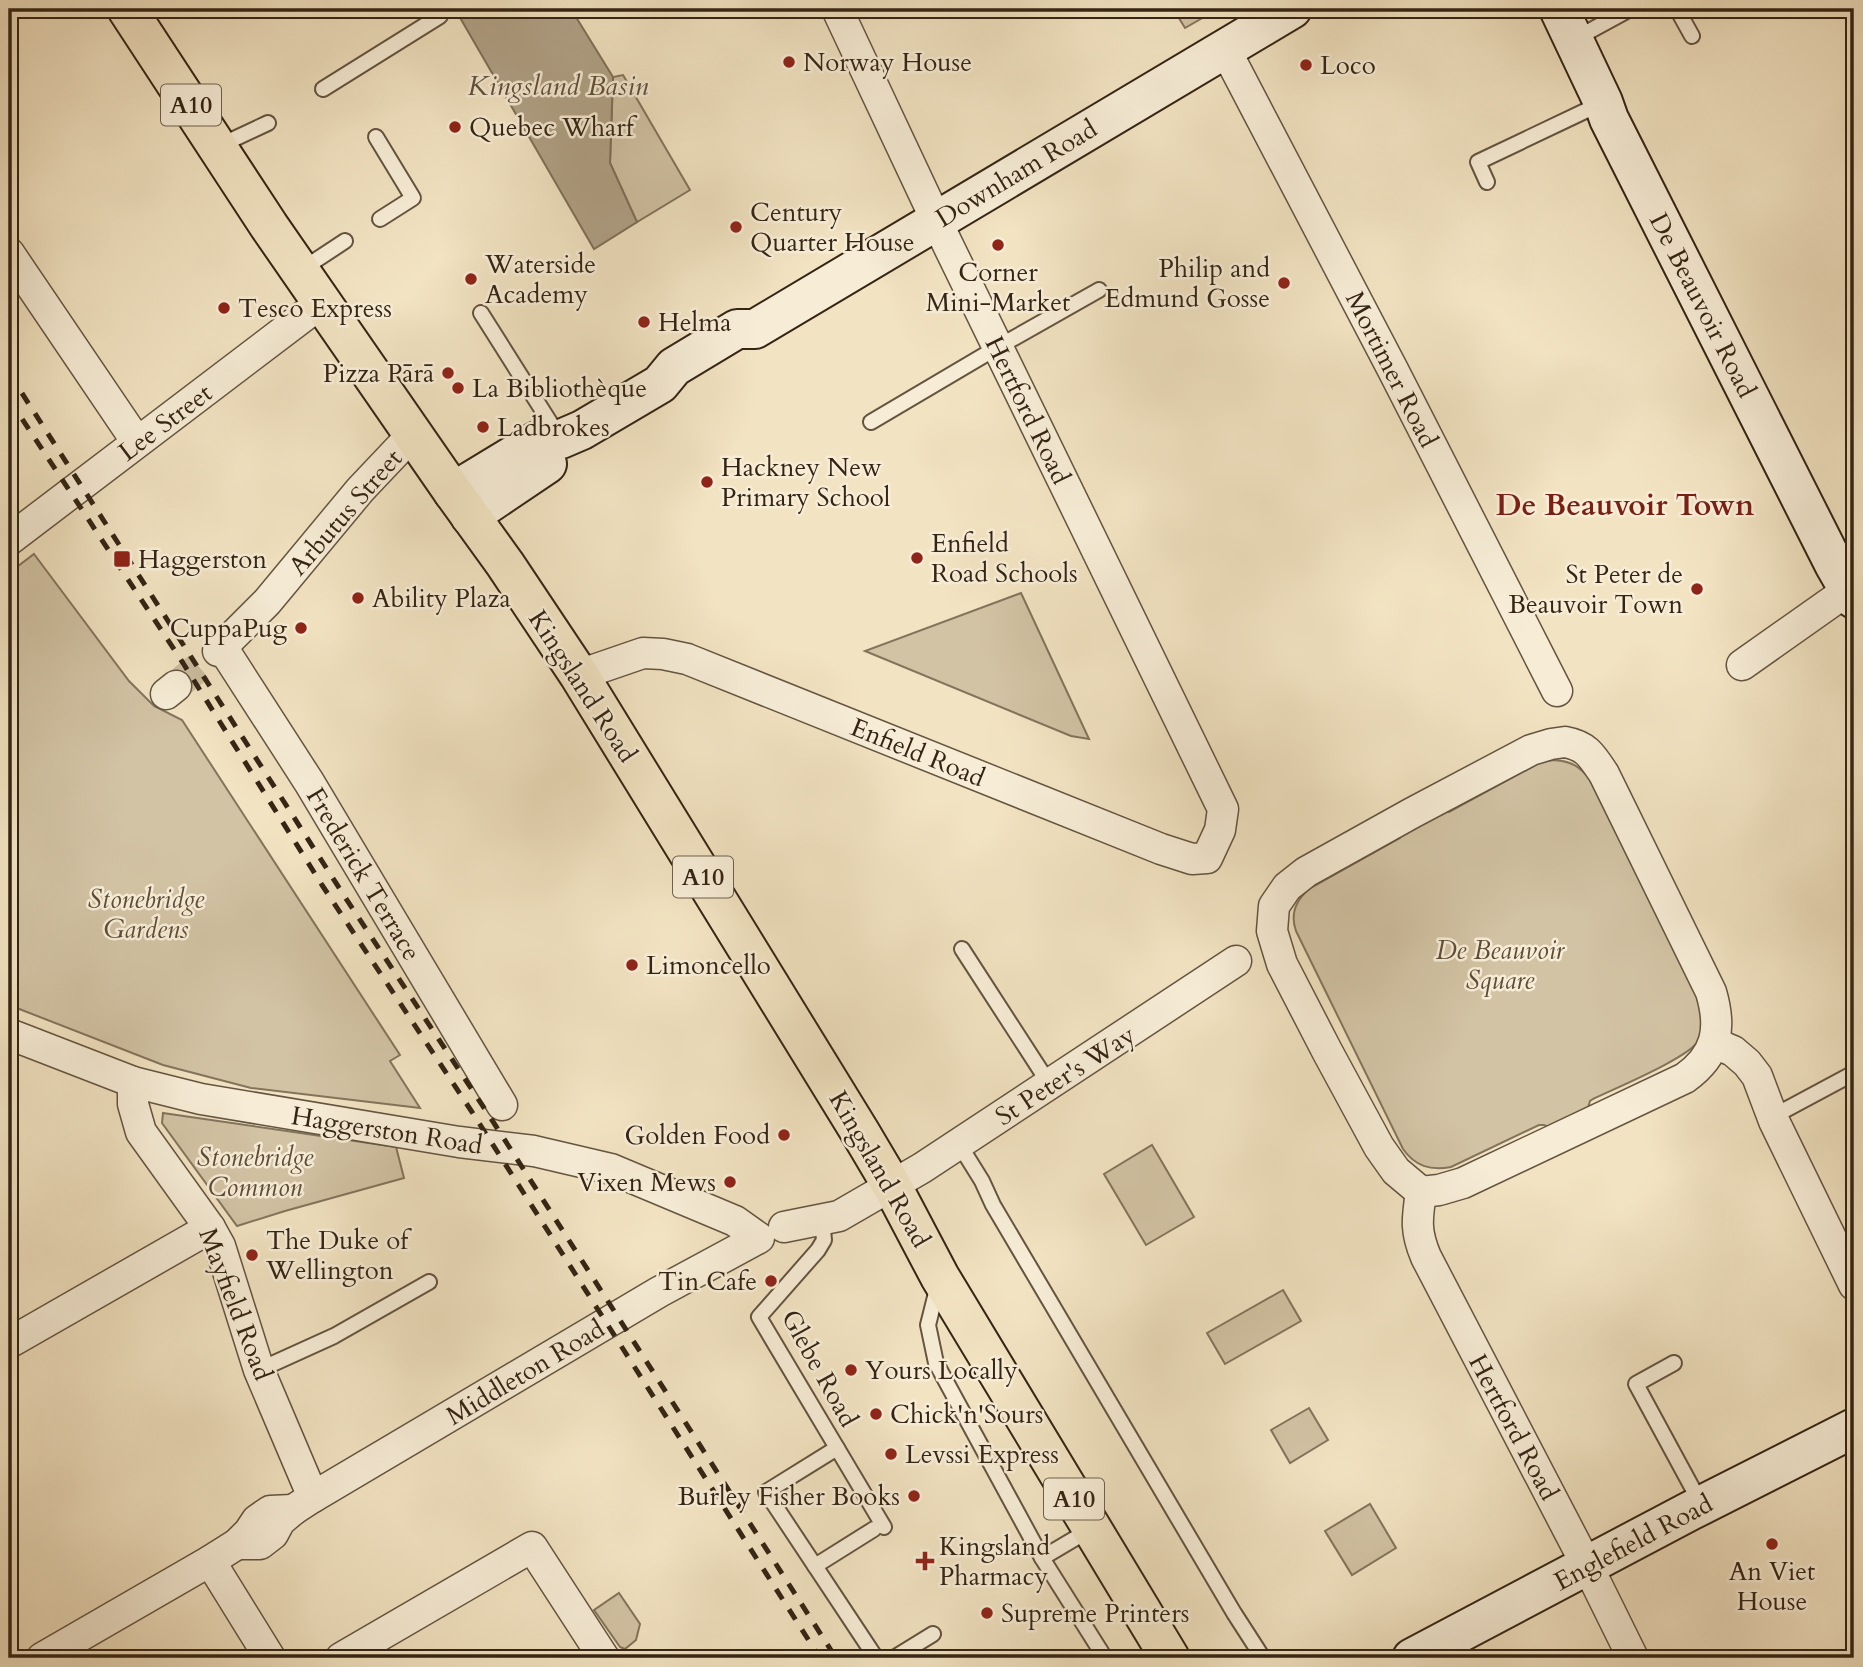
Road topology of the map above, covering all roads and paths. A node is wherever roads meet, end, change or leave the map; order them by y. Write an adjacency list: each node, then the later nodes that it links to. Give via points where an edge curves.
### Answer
1 (837, 9): 17 (street, Hertford Road)
2 (1292, 9): 9 (street, Downham Road)
3 (1630, 9): 7 (lane)
4 (1677, 9): 8 (lane)
5 (140, 13): 14 (highway, Kingsland Road / A10)
6 (440, 16): 10 (lane)
7 (1566, 24): 11 (street, De Beauvoir Road)
8 (1692, 36)
9 (1225, 49): 17 (street, Downham Road); 35 (street, Mortimer Road)
10 (323, 89)
11 (1603, 102): 15 (lane, via 1478,162); 31 (street, De Beauvoir Road, via 1834,564)
12 (268, 123): 14 (lane)
13 (376, 137): 16 (lane, via 413,198)
14 (218, 147): 20 (highway, Kingsland Road / A10)
15 (1487, 182)
16 (380, 219)
17 (936, 220): 24 (street, Hertford Road); 27 (street, Downham Road, via 755,329 737,329 674,367 660,384)
18 (345, 241): 20 (lane)
19 (9, 253): 28 (street)
20 (299, 271): 22 (highway, Kingsland Road / A10)
21 (1099, 290): 24 (lane)
22 (321, 303): 26 (highway, Kingsland Road / A10); 28 (street, Lee Street)
23 (481, 313): 27 (lane)
24 (998, 346): 25 (lane); 36 (street, Hertford Road)
25 (871, 422)
26 (413, 433): 29 (highway, Kingsland Road / A10); 32 (street, Arbutus Street, via 267,603)
27 (561, 439): 29 (street, via 555,459)
28 (137, 442): 30 (street, Lee Street)
29 (461, 504): 34 (highway, Kingsland Road / A10)
30 (9, 540)
31 (1853, 592): 33 (street)
32 (220, 649): 44 (street, Frederick Terrace, via 309,782)
33 (1742, 665)
34 (579, 675): 36 (street, Enfield Road, via 643,653 687,659 1192,859 1207,858 1220,830); 47 (highway, Kingsland Road / A10)
35 (1557, 691)
36 (1223, 809)
37 (962, 948): 43 (lane)
38 (1236, 961): 43 (street, St Peter's Way)
39 (9, 1034): 42 (street, Haggerston Road)
40 (1714, 1043): 45 (street, via 1747,1063 1757,1076); 48 (street, via 1704,1062 1685,1079 1463,1183); 48 (street, via 1718,1024 1711,992 1604,774 1590,753 1578,745 1565,742 1531,750 1306,872 1287,887 1275,906 1272,931 1282,964 1326,1051 1379,1147 1396,1171)
41 (1854, 1073): 45 (lane)
42 (133, 1082): 50 (street, Mayfield Road, via 141,1132); 51 (street, Haggerston Road, via 249,1108 566,1157 611,1168)
43 (1050, 1084): 46 (street, St Peter's Way)
44 (502, 1105)
45 (1772, 1117): 54 (street)
46 (959, 1144): 47 (street, St Peter's Way); 76 (lane)
47 (892, 1186): 49 (street, Middleton Road); 52 (highway, Kingsland Road / A10)
48 (1421, 1192): 66 (street, Hertford Road, via 1417,1220 1426,1258)
49 (822, 1221): 51 (street, Middleton Road); 59 (lane, Glebe Road, via 824,1240 818,1250 759,1317)
50 (210, 1227): 55 (street); 57 (street, Mayfield Road)
51 (772, 1232): 61 (street, Middleton Road, via 659,1293)
52 (940, 1276): 62 (highway, Kingsland Road / A10); 63 (lane, Kingsland Road, via 928,1325 936,1363)
53 (429, 1282): 57 (lane)
54 (1854, 1285)
55 (9, 1343)
56 (1674, 1363): 60 (lane, via 1636,1384)
57 (260, 1370): 61 (street, Mayfield Road)
58 (1854, 1428): 60 (street, Englefield Road)
59 (837, 1448): 65 (lane, via 879,1528); 65 (lane, Glebe Road, via 766,1492)
60 (1702, 1506): 66 (street, Englefield Road)
61 (296, 1509): 64 (street, Middleton Road, via 270,1511)
62 (1092, 1528): 63 (lane); 75 (highway, Kingsland Road / A10)
63 (1042, 1558): 74 (lane, Kingsland Road)
64 (210, 1561): 68 (street, Middleton Road); 69 (street)
65 (815, 1566): 72 (lane, Glebe Road)
66 (1587, 1567): 77 (street, Englefield Road, via 1452,1643); 78 (street, Hertford Road)
67 (933, 1633): 73 (lane)
68 (42, 1658)
69 (270, 1658)
70 (341, 1658): 71 (street, via 532,1546)
71 (604, 1658)
72 (876, 1658)
73 (894, 1658)
74 (1105, 1658)
75 (1170, 1658)
76 (1263, 1658)
77 (1412, 1658)
78 (1633, 1658)

